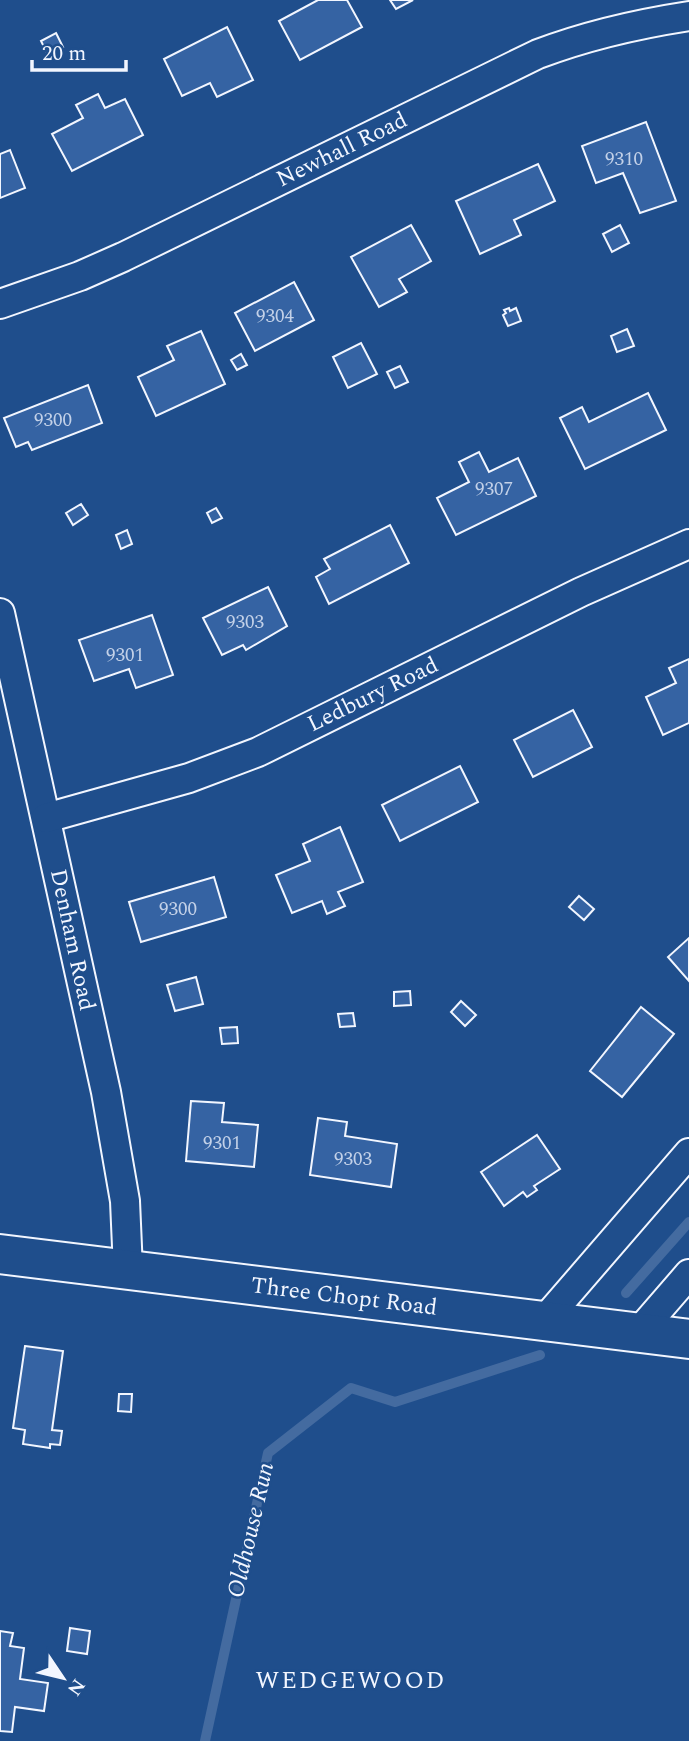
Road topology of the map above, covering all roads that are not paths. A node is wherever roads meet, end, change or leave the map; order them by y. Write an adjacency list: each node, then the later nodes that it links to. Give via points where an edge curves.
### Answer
1 (689, 16): 2 (street, Newhall Road, via 629,25 538,54 123,257)
2 (0, 304)
3 (689, 544): 5 (street, Ledbury Road, via 581,592 258,752 189,778)
4 (0, 613): 5 (street, Denham Road)
5 (46, 818): 8 (street, Denham Road, via 106,1092 125,1201)
6 (689, 1153): 10 (street)
7 (0, 1254): 8 (main road, Three Chopt Road)
8 (128, 1270): 10 (main road, Three Chopt Road)
9 (689, 1274): 11 (street)
10 (543, 1322): 11 (main road, Three Chopt Road)
11 (638, 1333): 12 (main road, Three Chopt Road)
12 (689, 1339)

